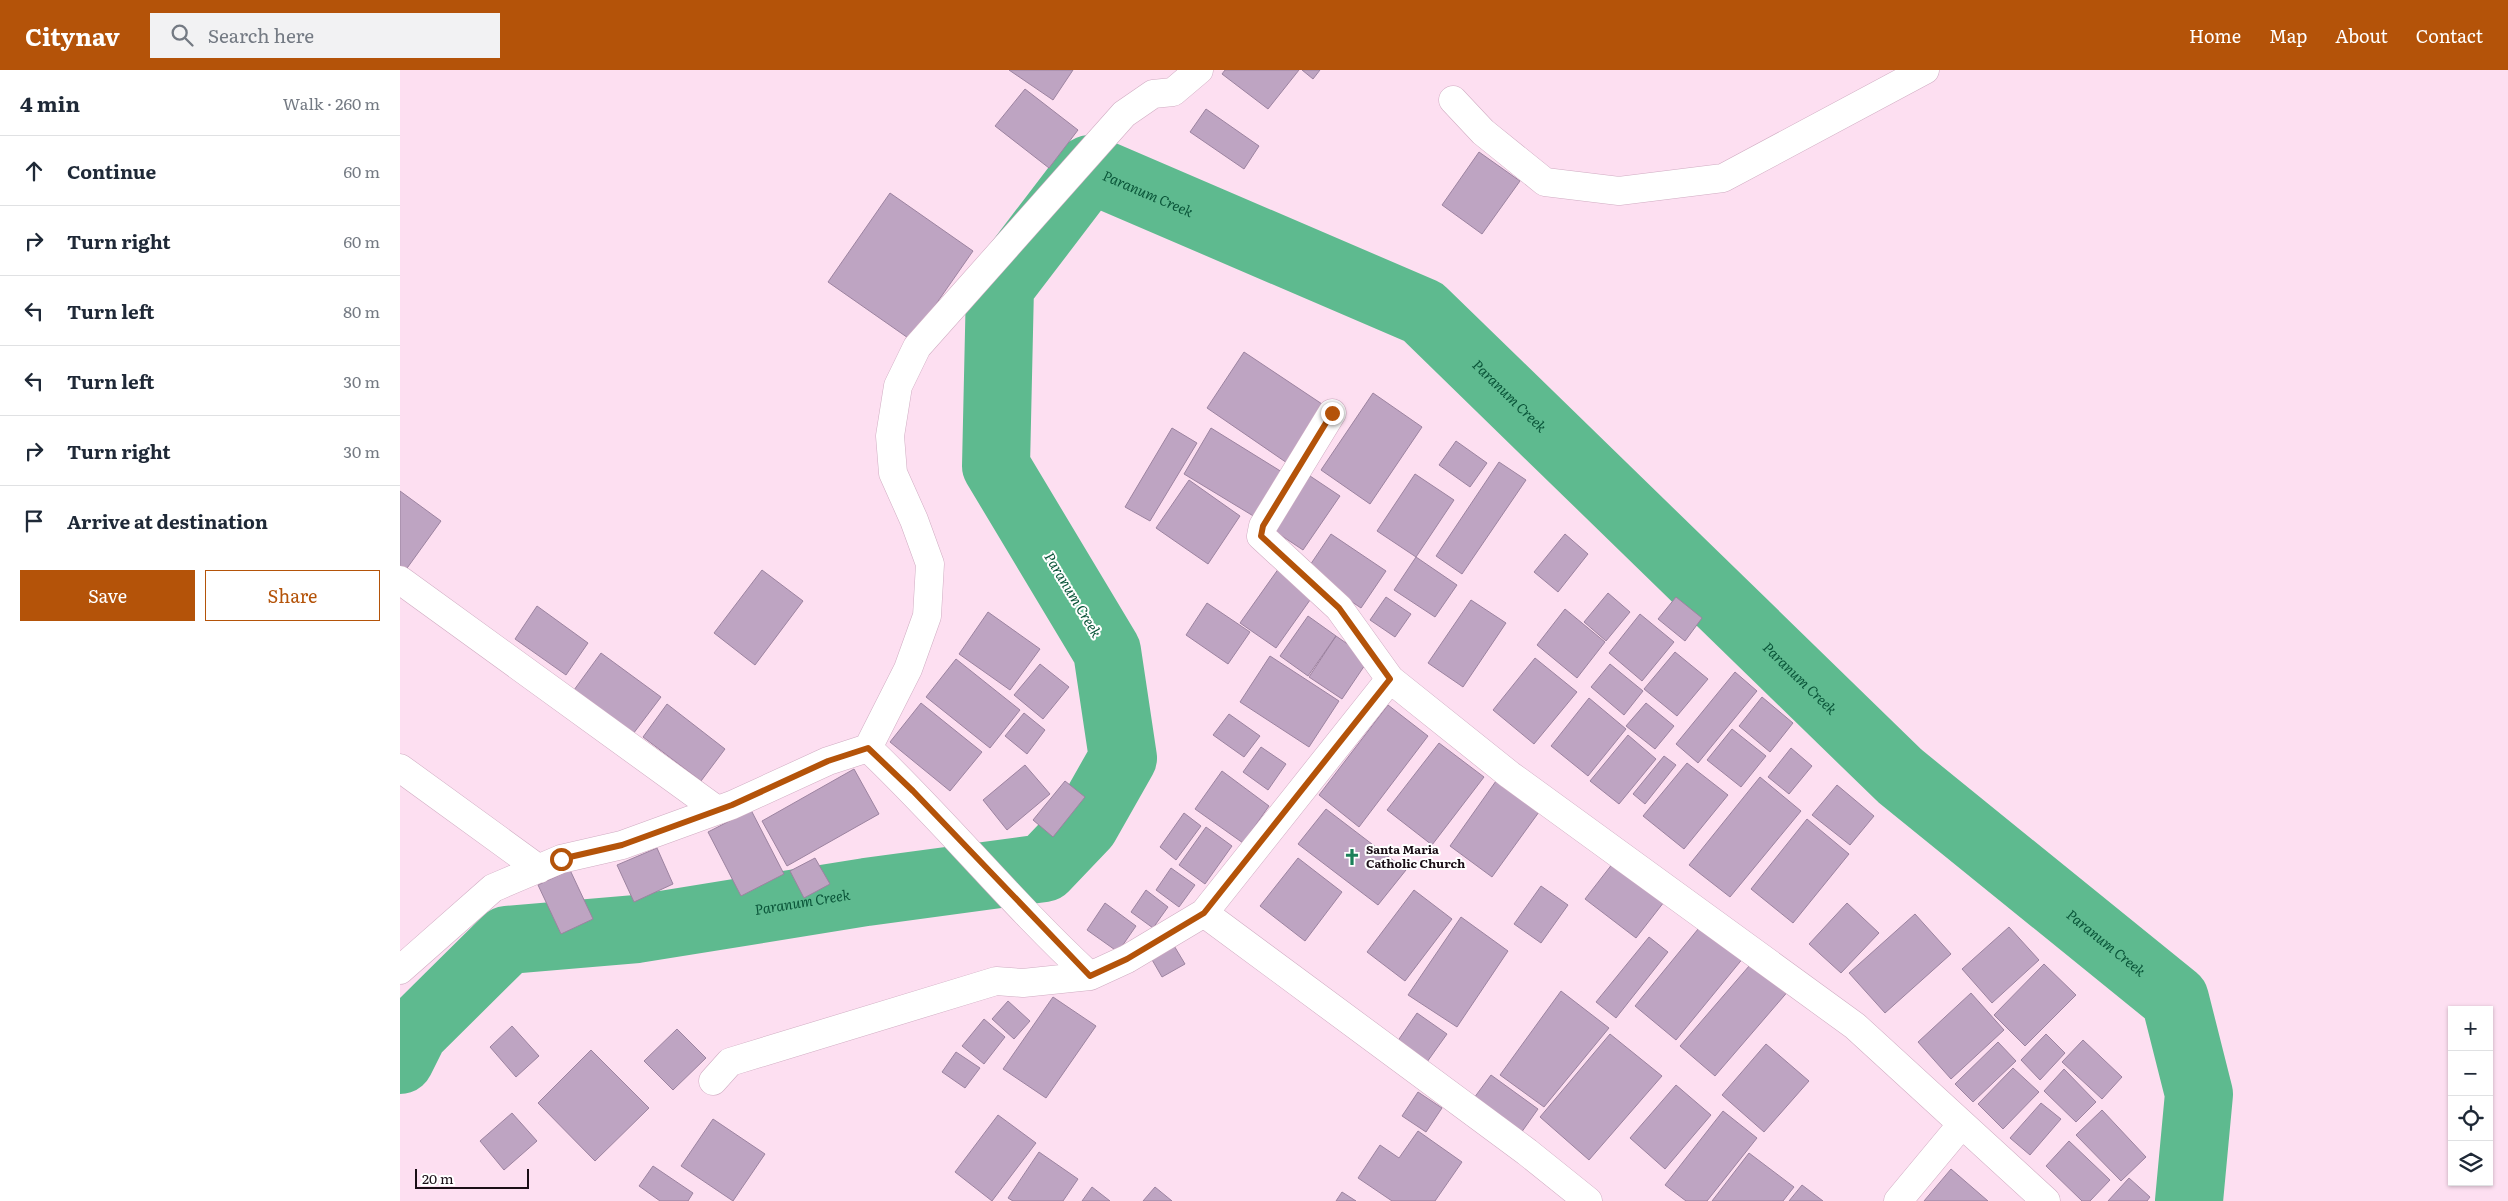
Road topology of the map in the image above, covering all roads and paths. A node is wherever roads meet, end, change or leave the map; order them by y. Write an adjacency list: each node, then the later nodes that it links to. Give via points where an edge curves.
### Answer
1 (1199, 70): 7 (street, via 1173,92 1153,94 1124,114 917,347 898,386 890,436 893,473 930,564 927,616 908,669)
2 (1925, 70): 3 (street, via 1723,178 1619,191 1545,182 1483,132)
3 (1453, 100)
4 (1332, 413): 6 (street, via 1263,526 1261,536 1339,608)
5 (400, 580): 9 (street)
6 (1390, 679): 11 (street); 15 (street, via 1510,775 1855,1026)
7 (868, 748): 9 (street, via 828,761); 13 (street)
8 (400, 768): 10 (street)
9 (717, 810): 10 (street, via 622,845 561,859)
10 (539, 869): 12 (street, via 493,888)
11 (1204, 913): 13 (street, via 1127,959); 16 (street, via 1527,1152)
12 (400, 970)
13 (1090, 976): 14 (street, via 1023,983 996,981 730,1062)
14 (713, 1081)
15 (1962, 1124): 17 (street); 18 (street)
16 (1588, 1201)
17 (1898, 1201)
18 (2046, 1201)

